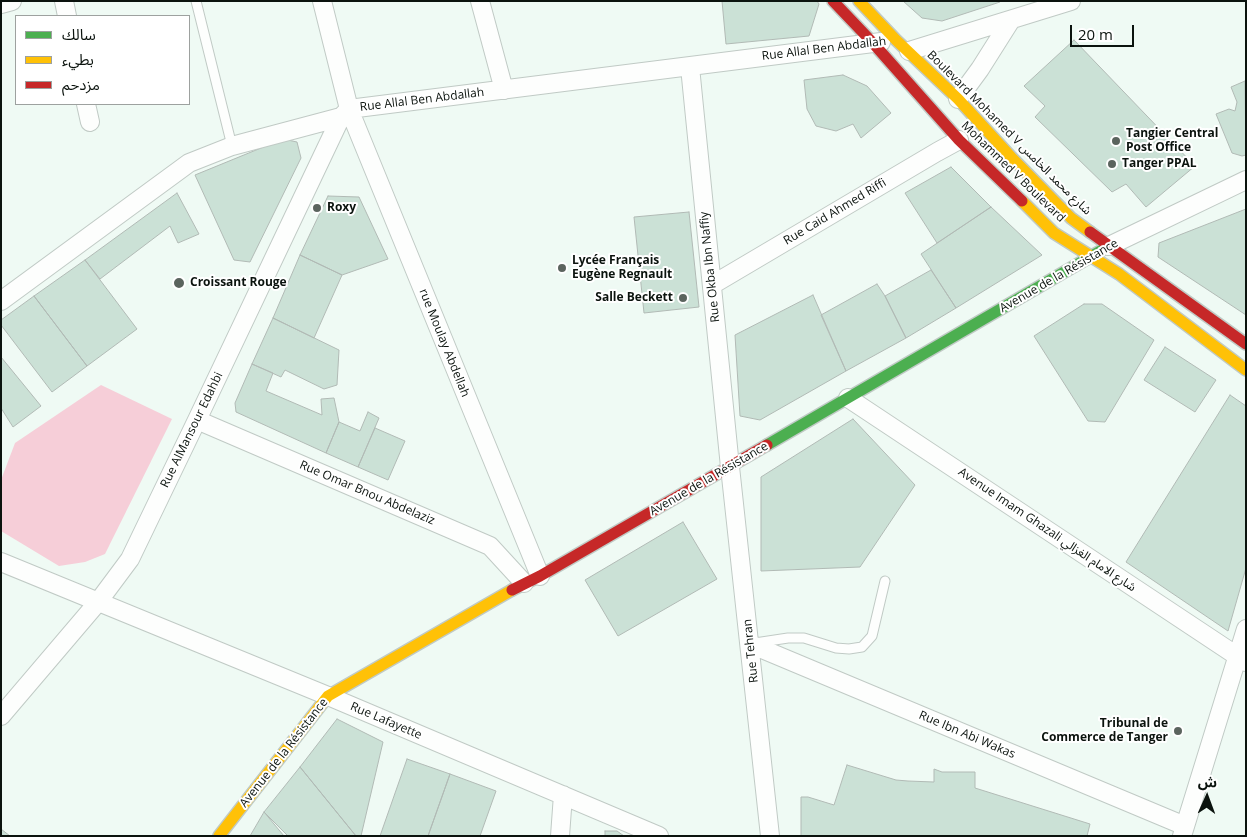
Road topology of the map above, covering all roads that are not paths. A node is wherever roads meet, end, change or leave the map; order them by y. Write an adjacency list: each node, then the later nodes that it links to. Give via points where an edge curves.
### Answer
1 (12, 1): 9 (street)
2 (64, 1): 10 (street)
3 (196, 1): 21 (lane)
4 (322, 1): 18 (street, rue Moulay Abdellah)
5 (480, 1): 15 (street)
6 (833, 1): 12 (main road, Mohammed V Boulevard)
7 (859, 1): 13 (main road, Boulevard Mohamed V شارع محمد الخامس)
8 (1070, 1): 11 (street, Rue Allal Ben Abdallah)
9 (1, 4)
10 (67, 15)
11 (1011, 20): 13 (street, Rue Allal Ben Abdallah); 16 (street)
12 (873, 43): 13 (street, Rue Allal Ben Abdallah); 14 (street, Rue Allal Ben Abdallah); 20 (main road, Mohammed V Boulevard)
13 (902, 46): 16 (main road, Boulevard Mohamed V شارع محمد الخامس)
14 (690, 66): 15 (street, Rue Allal Ben Abdallah); 25 (street, Rue Okba Ibn Naffiy)
15 (504, 90): 18 (street, Rue Allal Ben Abdallah)
16 (958, 99): 23 (main road, Boulevard Mohamed V شارع محمد الخامس, via 1071,218)
17 (86, 105): 19 (street)
18 (345, 113): 21 (street, Rue Allal Ben Abdallah); 30 (street, Rue AlMansour Edahbi); 33 (street, rue Moulay Abdellah)
19 (90, 122)
20 (959, 140): 24 (main road, Mohammed V Boulevard, via 1054,233); 25 (street, Rue Caid Ahmed Riffi)
21 (232, 146): 26 (street, Rue Allal Ben Abdallah, via 189,163)
22 (1246, 180): 23 (street, Avenue de la Résistance)
23 (1109, 246): 24 (main road, Avenue de la Résistance); 27 (main road, Boulevard Mohamed V شارع محمد الخامس)
24 (1092, 256): 28 (main road, Mohammed V Boulevard); 29 (main road, Avenue de la Résistance)
25 (712, 285): 31 (street, Rue Okba Ibn Naffiy)
26 (1, 301)
27 (1246, 344)
28 (1246, 370)
29 (848, 398): 31 (main road, Avenue de la Résistance); 38 (street, Avenue Imam Ghazali شارع الامام الغزالي)
30 (197, 420): 33 (street, Rue Omar Bnou Abdelaziz, via 490,546); 35 (street, Rue AlMansour Edahbi, via 130,559)
31 (730, 467): 33 (main road, Avenue de la Résistance); 37 (street, Rue Tehran)
32 (1, 562): 35 (street, Rue Lafayette)
33 (532, 580): 39 (main road, Avenue de la Résistance)
34 (885, 581): 37 (lane, via 872,636 862,647 836,648 804,638)
35 (98, 602): 39 (street, Rue Lafayette); 40 (street, Rue AlMansour Edahbi)
36 (1246, 629): 38 (street)
37 (750, 644): 42 (street, Rue Ibn Abi Wakas); 46 (street, Rue Tehran)
38 (1242, 659): 42 (street)
39 (328, 696): 41 (street, Rue Lafayette); 43 (main road, Avenue de la Résistance)
40 (1, 716)
41 (563, 795): 44 (street); 45 (street, Rue Lafayette)
42 (1184, 831)
43 (220, 836)
44 (560, 836)
45 (659, 836)
46 (770, 836)

